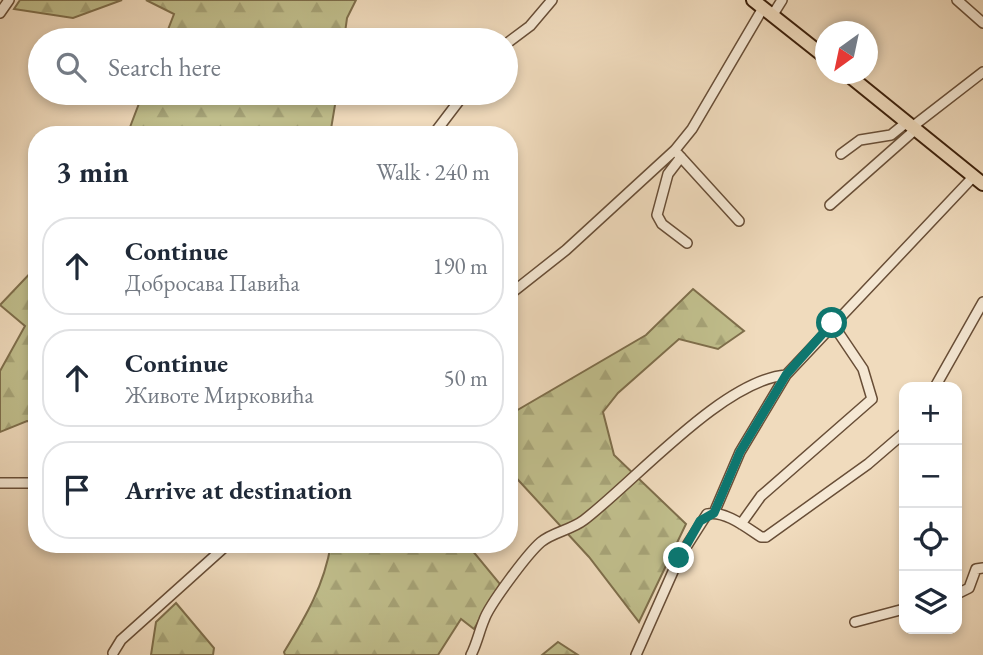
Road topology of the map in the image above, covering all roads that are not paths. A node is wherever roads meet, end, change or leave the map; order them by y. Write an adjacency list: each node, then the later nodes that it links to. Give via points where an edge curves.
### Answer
1 (9, 0): 6 (street)
2 (552, 0): 8 (street)
3 (782, 0): 5 (street)
4 (957, 0): 7 (street)
5 (763, 8): 9 (main road); 16 (street)
6 (0, 13)
7 (983, 23)
8 (518, 35)
9 (815, 49)
10 (983, 72): 14 (street)
11 (860, 84): 14 (main road)
12 (456, 105): 13 (street)
13 (440, 126)
14 (912, 126): 15 (street, via 860,140); 17 (main road); 18 (street)
15 (841, 153)
16 (678, 154): 19 (street); 20 (street, via 657,215); 21 (street)
17 (978, 180): 23 (street)
18 (830, 205)
19 (739, 221)
20 (687, 243)
21 (518, 288)
22 (983, 302): 25 (street)
23 (832, 323): 24 (street); 30 (street, via 863,369 872,399 761,496)
24 (786, 375): 29 (street, via 740,452); 37 (street, via 769,377 726,402 672,442 581,522 541,542 484,619)
25 (938, 382)
26 (899, 437): 30 (street, via 766,537)
27 (28, 483): 28 (street)
28 (0, 484)
29 (714, 513): 30 (street); 38 (street, via 700,521 679,558)
30 (741, 524)
31 (218, 553): 36 (street, via 121,640)
32 (983, 568): 33 (street, via 976,569 970,588)
33 (962, 592)
34 (899, 610): 35 (street)
35 (855, 622)
36 (113, 653)
37 (471, 655)
38 (636, 655)

